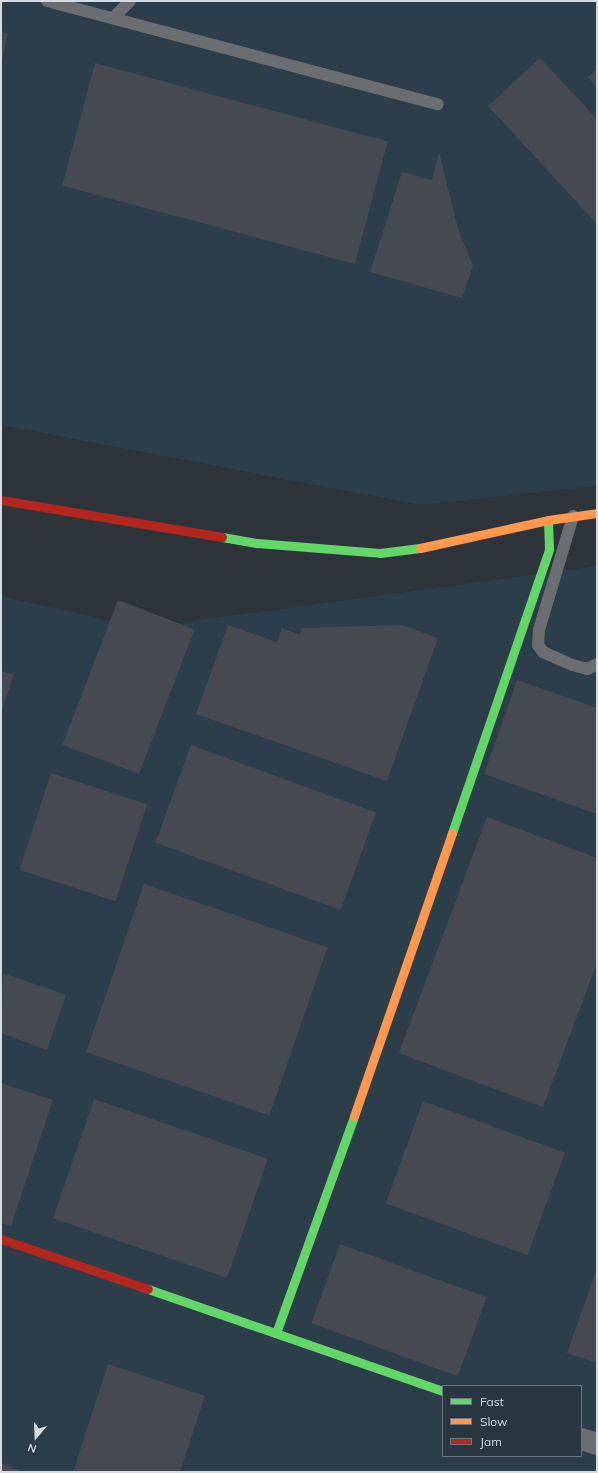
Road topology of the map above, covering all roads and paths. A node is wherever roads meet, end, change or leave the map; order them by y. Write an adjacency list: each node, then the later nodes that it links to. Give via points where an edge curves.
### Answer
1 (47, 1): 3 (lane)
2 (130, 1): 3 (lane)
3 (112, 18): 4 (lane)
4 (438, 104)
5 (1, 500): 8 (street, via 257,544 380,554 428,547)
6 (597, 513): 7 (street)
7 (573, 516): 8 (street); 9 (lane, via 539,630 538,645 543,652 572,664 588,668)
8 (548, 520): 11 (street, via 549,549 380,1045)
9 (597, 664)
10 (1, 1239): 11 (street)
11 (276, 1334): 12 (street)
12 (442, 1391)
13 (582, 1439): 14 (street)
14 (597, 1444)

